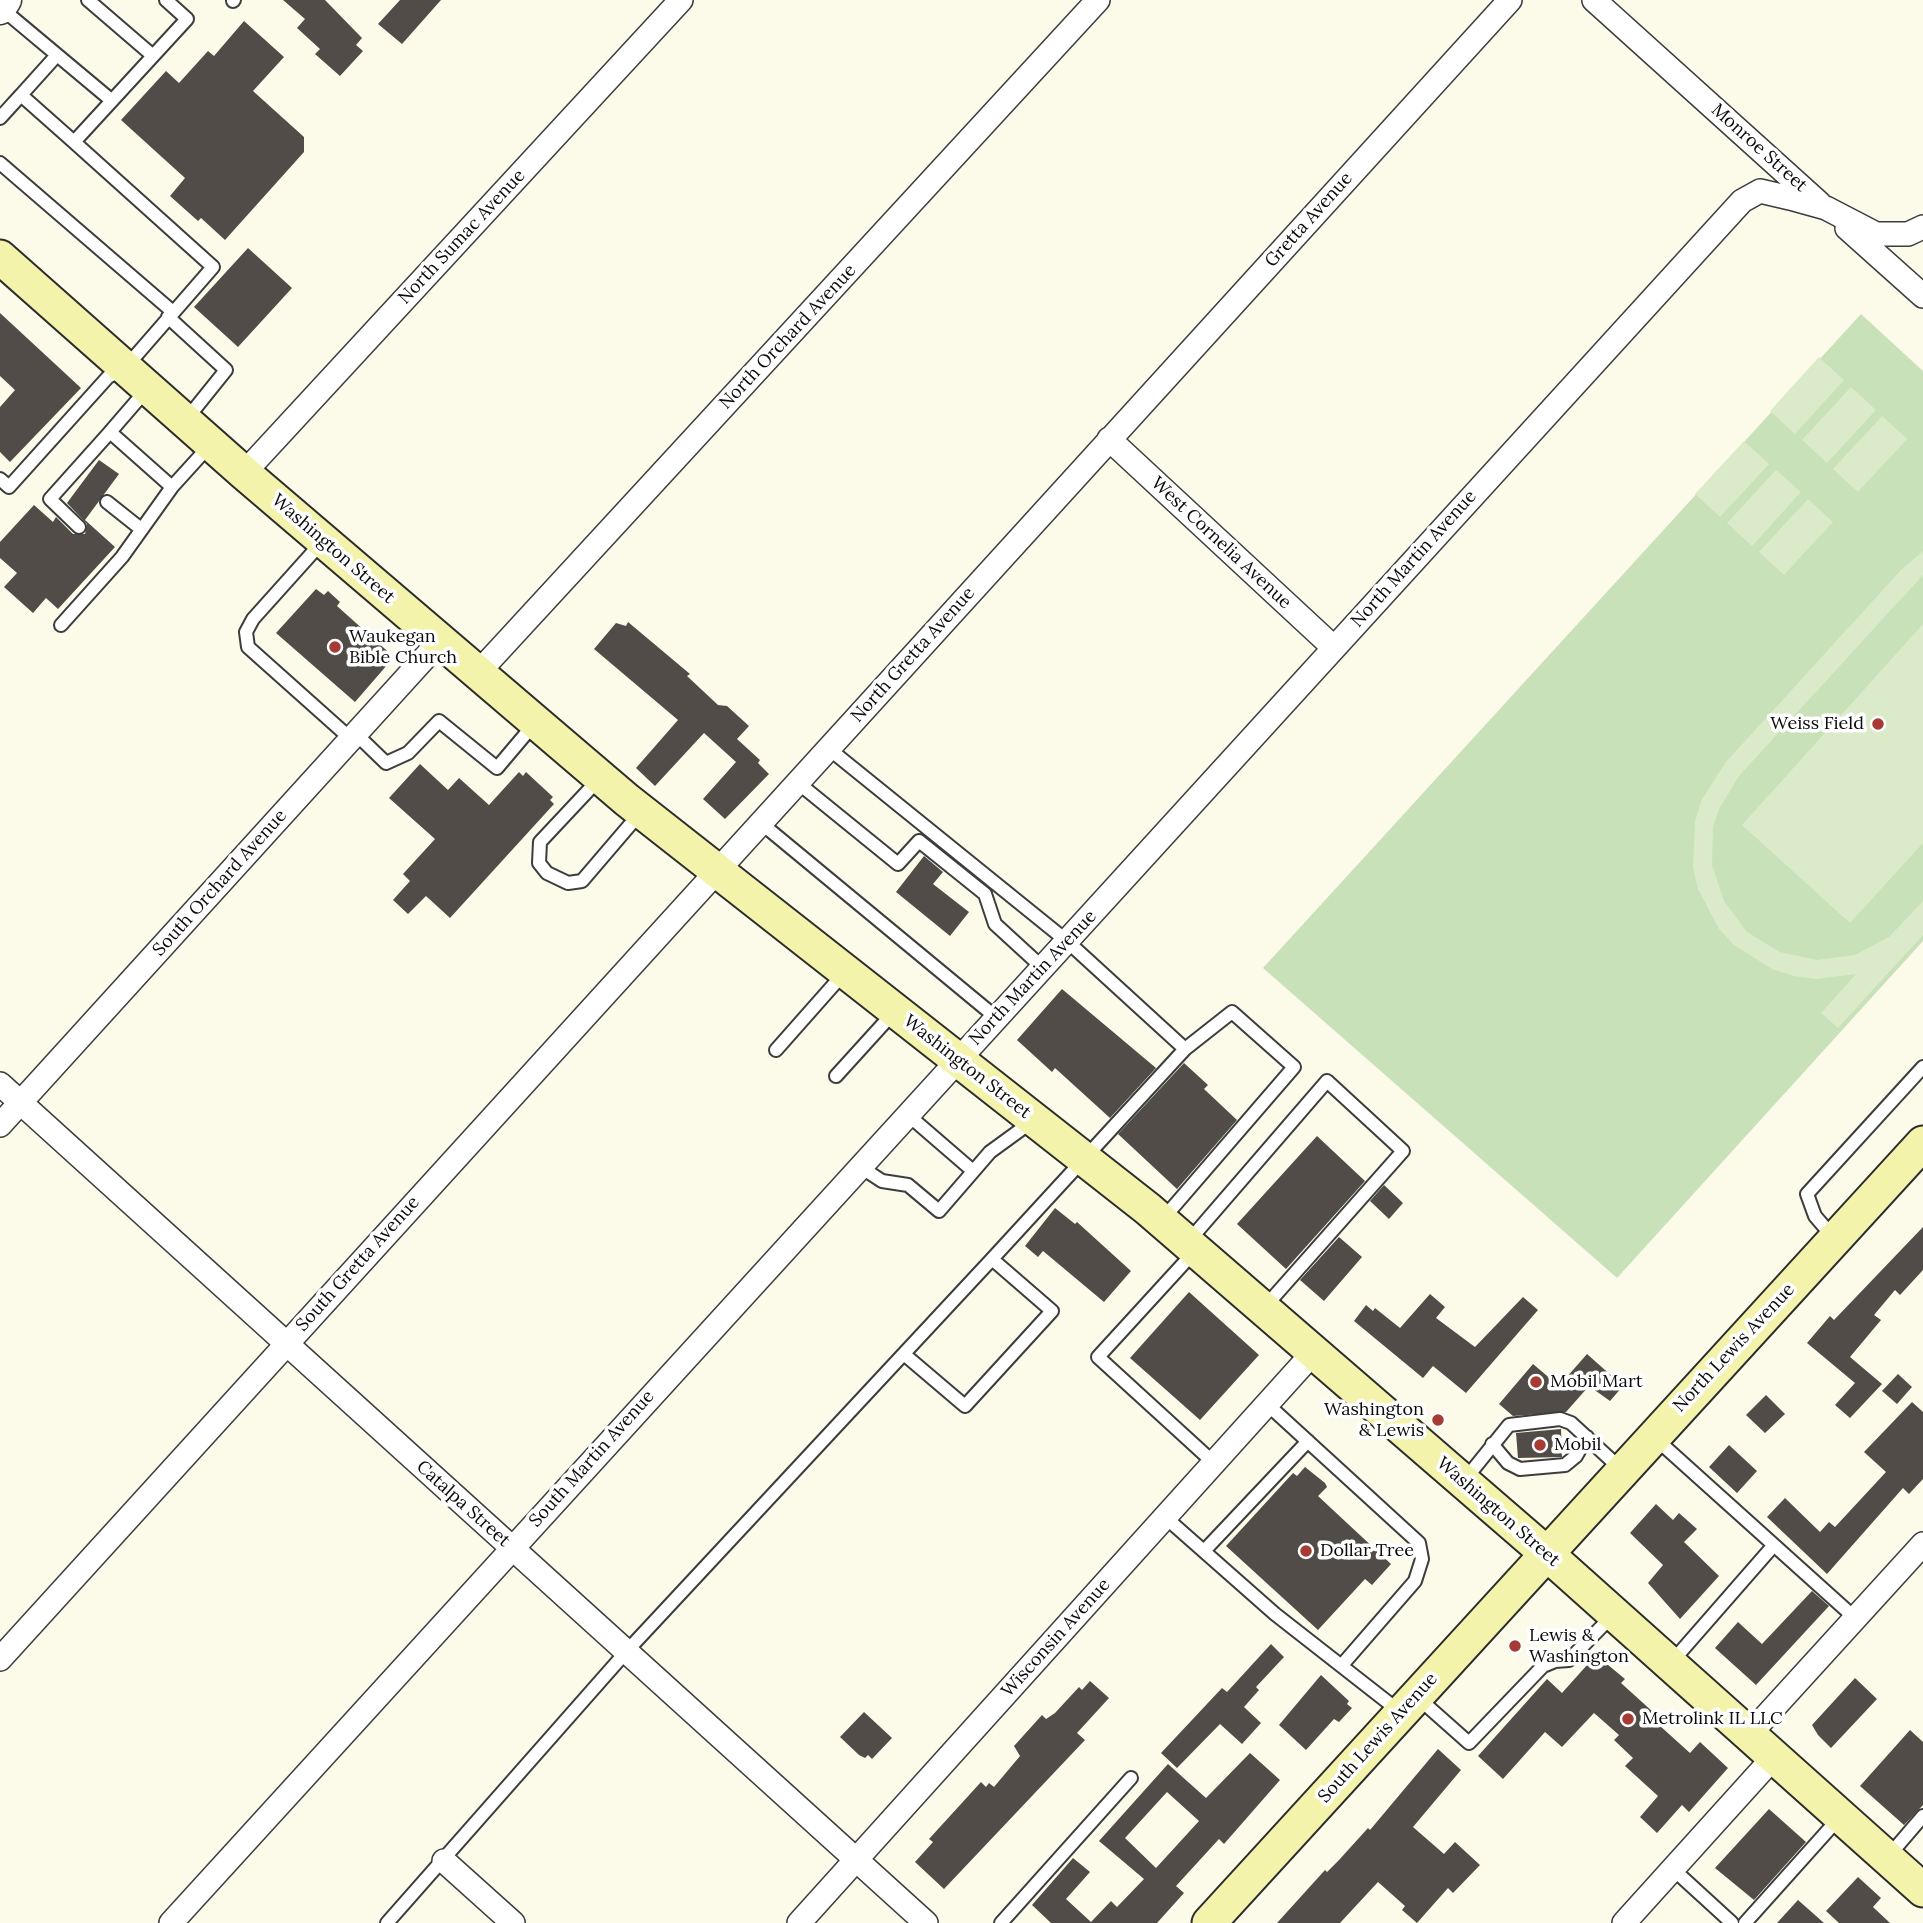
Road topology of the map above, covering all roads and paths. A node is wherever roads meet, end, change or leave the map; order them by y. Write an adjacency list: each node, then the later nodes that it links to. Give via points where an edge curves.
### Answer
1 (6, 0): 8 (street)
2 (88, 0): 10 (lane)
3 (166, 0): 10 (lane, via 187,19)
4 (681, 0): 26 (street, North Sumac Avenue)
5 (1098, 0): 36 (street, North Orchard Avenue)
6 (1510, 0): 24 (street, Gretta Avenue)
7 (1594, 0): 16 (street, Monroe Street)
8 (0, 9): 9 (lane)
9 (57, 55): 11 (lane); 12 (lane)
10 (152, 55): 12 (lane)
11 (21, 95): 13 (lane); 14 (lane)
12 (111, 100): 14 (lane)
13 (0, 118)
14 (74, 142): 20 (lane, via 213,267)
15 (0, 163): 20 (lane)
16 (1826, 208): 17 (street, North Martin Avenue, via 1876,234 1908,234); 19 (street, Monroe Street); 35 (street, North Martin Avenue, via 1760,191 1742,201)
17 (1923, 227)
18 (3, 266): 21 (main road, Washington Street)
19 (1923, 296)
20 (171, 315): 21 (lane); 22 (lane, via 226,370)
21 (136, 378): 22 (main road, Washington Street); 23 (lane); 27 (lane, via 108,377 9,487)
22 (185, 421): 25 (main road, Washington Street)
23 (110, 432): 28 (lane); 30 (lane, via 50,499)
24 (1109, 439): 35 (street, West Cornelia Avenue); 39 (street, North Gretta Avenue)
25 (211, 444): 26 (main road, Washington Street); 28 (lane)
26 (244, 473): 32 (main road, Washington Street)
27 (0, 479)
28 (172, 487): 31 (lane)
29 (107, 502): 31 (lane)
30 (79, 527)
31 (141, 529): 33 (lane)
32 (323, 541): 34 (main road, Washington Street); 38 (lane, via 253,619 246,632 248,647)
33 (61, 625)
34 (440, 641): 36 (main road, Washington Street); 38 (street, South Orchard Avenue)
35 (1334, 647): 45 (street, North Martin Avenue)
36 (477, 674): 37 (main road, Washington Street)
37 (535, 723): 38 (lane, via 497,768 439,721 408,753 386,763); 40 (main road, Washington Street)
38 (353, 737): 56 (street, South Orchard Avenue)
39 (828, 748): 41 (street, North Gretta Avenue); 45 (lane)
40 (600, 778): 42 (main road, Washington Street); 42 (lane, via 540,842 539,863 547,873 568,883 582,881)
41 (797, 782): 43 (street, North Gretta Avenue); 46 (lane, via 898,864 919,841 985,894 995,924)
42 (641, 812): 44 (main road, Washington Street)
43 (761, 823): 44 (street, North Gretta Avenue); 49 (lane)
44 (717, 871): 47 (main road, Washington Street); 69 (street, South Gretta Avenue)
45 (1068, 942): 46 (street, North Martin Avenue); 50 (lane)
46 (1043, 968): 49 (street, North Martin Avenue)
47 (845, 971): 48 (main road, Washington Street); 51 (lane)
48 (895, 1011): 52 (main road, Washington Street); 54 (lane)
49 (998, 1019): 52 (street, North Martin Avenue)
50 (1185, 1049): 61 (lane); 64 (lane, via 1232,1012 1294,1067)
51 (776, 1050)
52 (956, 1059): 57 (street, South Martin Avenue); 58 (main road, Washington Street)
53 (1923, 1067): 65 (lane, via 1807,1195 1815,1216)
54 (836, 1076)
55 (0, 1084): 56 (street, Catalpa Street)
56 (20, 1102): 59 (street, South Orchard Avenue); 69 (street, Catalpa Street)
57 (907, 1114): 62 (street, South Martin Avenue); 63 (lane)
58 (1034, 1120): 61 (main road, Washington Street); 63 (lane, via 989,1152)
59 (0, 1125)
60 (1923, 1143): 65 (main road, North Lewis Avenue)
61 (1082, 1158): 64 (main road, Washington Street); 67 (lane)
62 (859, 1166): 63 (lane, via 882,1181 908,1185 939,1211); 83 (street, South Martin Avenue)
63 (973, 1171)
64 (1161, 1221): 66 (main road, Washington Street)
65 (1835, 1239): 74 (main road, North Lewis Avenue)
66 (1191, 1247): 68 (main road, Washington Street); 68 (lane, via 1327,1082 1403,1151); 77 (lane, via 1098,1357)
67 (992, 1259): 71 (lane); 71 (lane, via 1052,1311 965,1406)
68 (1263, 1309): 70 (main road, Washington Street)
69 (286, 1343): 83 (street, Catalpa Street); 89 (street, South Gretta Avenue)
70 (1313, 1353): 72 (street, Wisconsin Avenue); 79 (main road, Washington Street)
71 (905, 1355): 88 (lane)
72 (1267, 1404): 75 (lane); 77 (street, Wisconsin Avenue)
73 (1587, 1437): 76 (lane, via 1560,1419 1509,1425); 76 (lane, via 1566,1465 1520,1469 1508,1463); 78 (lane)
74 (1653, 1437): 78 (main road, North Lewis Avenue); 82 (lane)
75 (1308, 1441): 84 (lane); 90 (lane, via 1413,1534 1422,1559 1415,1581)
76 (1492, 1444): 79 (lane)
77 (1214, 1463): 80 (street, Wisconsin Avenue)
78 (1622, 1470): 85 (main road, North Lewis Avenue)
79 (1463, 1482): 85 (main road, Washington Street)
80 (1165, 1517): 84 (lane); 99 (street, Wisconsin Avenue)
81 (1923, 1544): 87 (street)
82 (1774, 1545): 87 (lane); 91 (lane)
83 (512, 1548): 88 (street, Catalpa Street); 103 (street, South Martin Avenue)
84 (1204, 1551): 90 (lane)
85 (1546, 1553): 86 (main road, Washington Street); 92 (main road, South Lewis Avenue)
86 (1614, 1614): 91 (main road, Washington Street); 92 (lane, via 1569,1660 1543,1666 1469,1743)
87 (1855, 1618): 93 (street)
88 (626, 1652): 99 (street, Catalpa Street); 100 (lane)
89 (0, 1659)
90 (1342, 1665): 92 (lane)
91 (1670, 1665): 93 (main road, Washington Street)
92 (1408, 1704): 109 (main road, South Lewis Avenue)
93 (1748, 1736): 94 (main road, Washington Street)
94 (1773, 1758): 97 (main road, Washington Street); 101 (street)
95 (1131, 1778): 108 (lane)
96 (1923, 1816): 98 (lane)
97 (1840, 1817): 98 (main road, Washington Street); 112 (lane)
98 (1886, 1858): 102 (main road, Washington Street)
99 (856, 1860): 106 (street, Wisconsin Avenue); 107 (street, Catalpa Street)
100 (444, 1861): 104 (lane); 105 (street)
101 (1673, 1869): 110 (street); 111 (lane)
102 (1923, 1890)
103 (171, 1923)
104 (387, 1923)
105 (513, 1923)
106 (799, 1923)
107 (926, 1923)
108 (1001, 1923)
109 (1209, 1923)
110 (1624, 1923)
111 (1732, 1923)
112 (1745, 1923)

